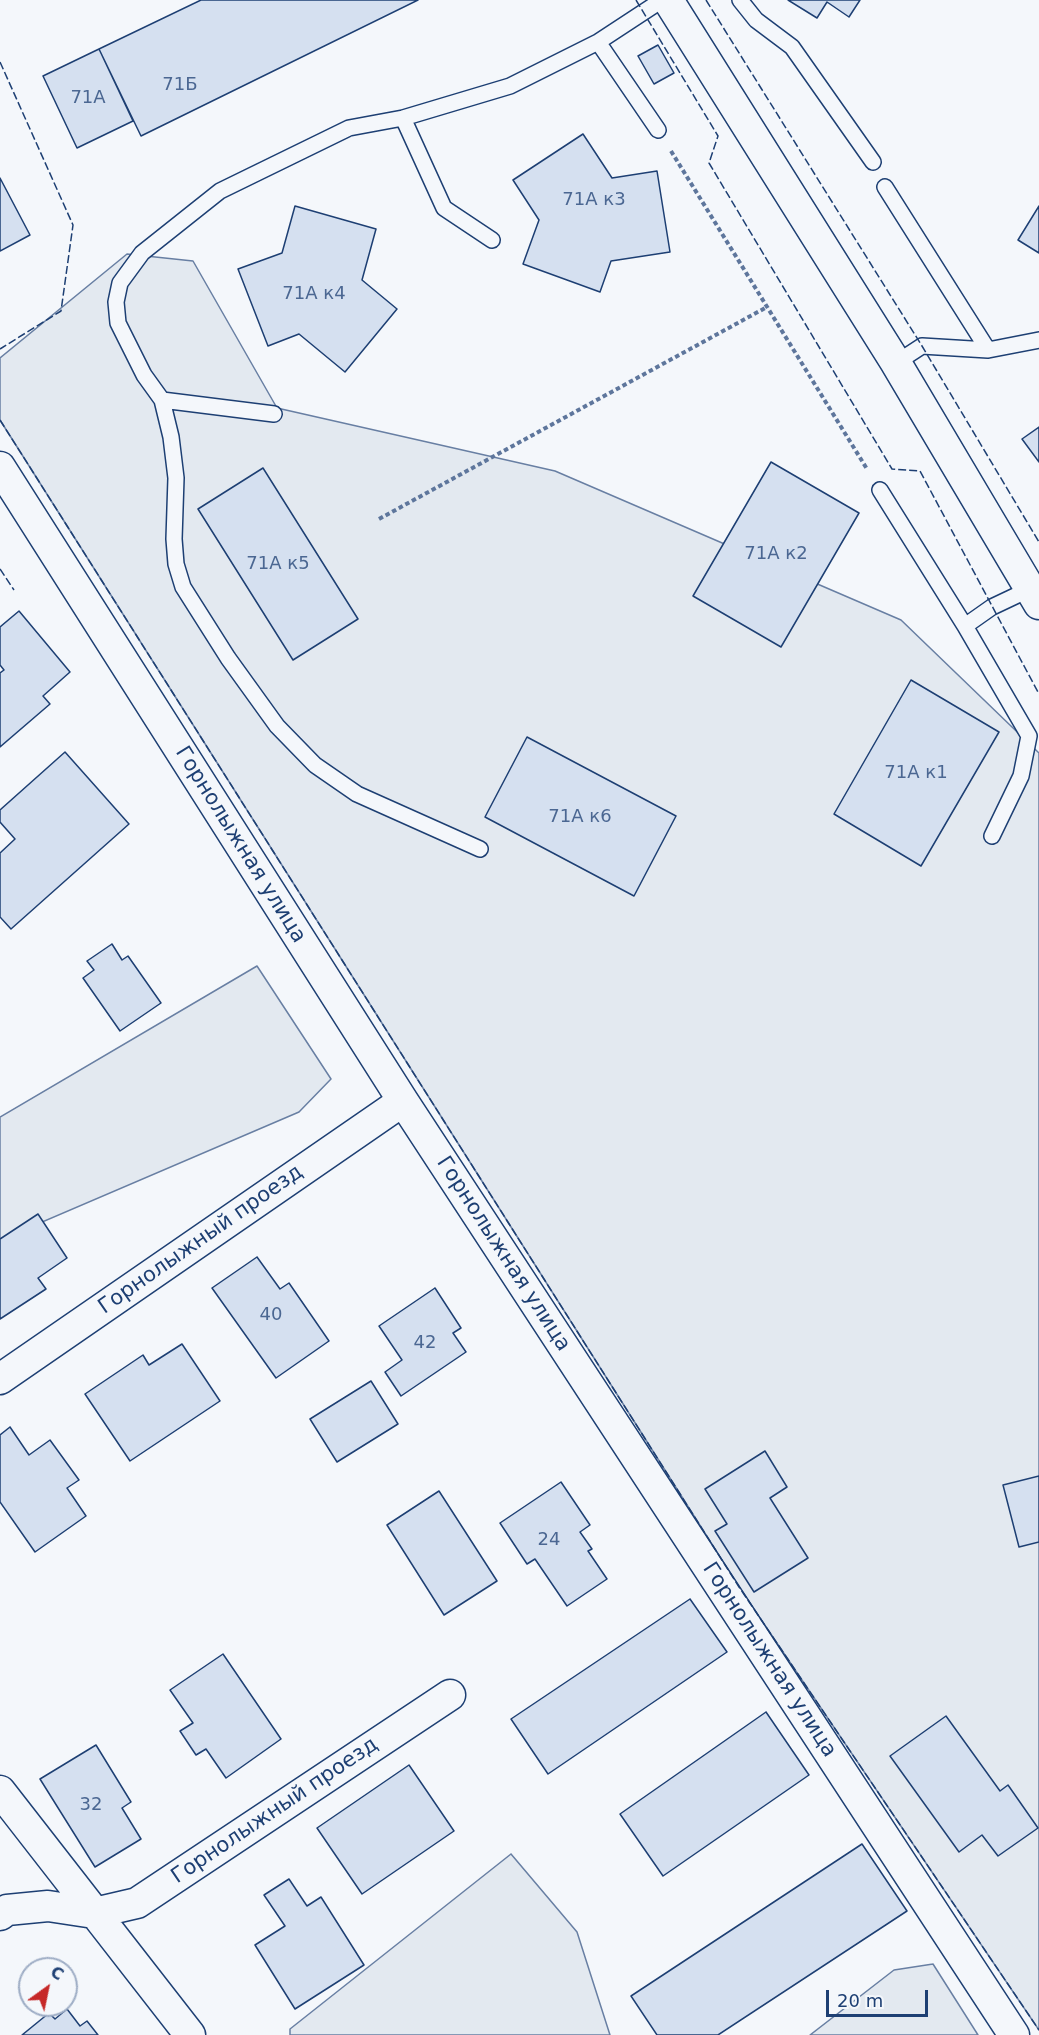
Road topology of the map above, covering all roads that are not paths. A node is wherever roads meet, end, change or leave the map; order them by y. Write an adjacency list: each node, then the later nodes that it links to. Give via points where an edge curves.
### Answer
1 (662, 0): 4 (lane)
2 (668, 0): 12 (street)
3 (740, 0): 7 (lane, via 756,20 792,47)
4 (598, 42): 5 (lane, via 510,86); 6 (lane)
5 (403, 118): 9 (lane, via 444,208); 13 (lane, via 349,128 220,191 142,253 120,283 116,302 118,323 144,375)
6 (658, 130)
7 (873, 162)
8 (885, 187): 11 (lane)
9 (492, 240)
10 (1039, 340): 11 (lane)
11 (988, 350): 12 (lane, via 922,346)
12 (896, 363): 17 (street)
13 (162, 400): 14 (lane); 20 (lane, via 176,478 176,564 183,587 228,658 277,726 315,765 357,794)
14 (274, 414)
15 (0, 467): 21 (street, Горнолыжная улица)
16 (880, 490): 18 (lane)
17 (1035, 596): 18 (lane, via 992,607)
18 (965, 626): 19 (lane, via 1029,736 1022,776)
19 (992, 836)
20 (480, 849)
21 (403, 1101): 22 (street, Горнолыжный проезд); 28 (street, Горнолыжная улица)
22 (0, 1379)
23 (450, 1695): 25 (street, Горнолыжный проезд, via 137,1903)
24 (0, 1791): 25 (street)
25 (94, 1913): 26 (street, Горнолыжный проезд, via 48,1906 7,1910); 27 (street)
26 (0, 1915)
27 (190, 2035)
28 (1014, 2035)

